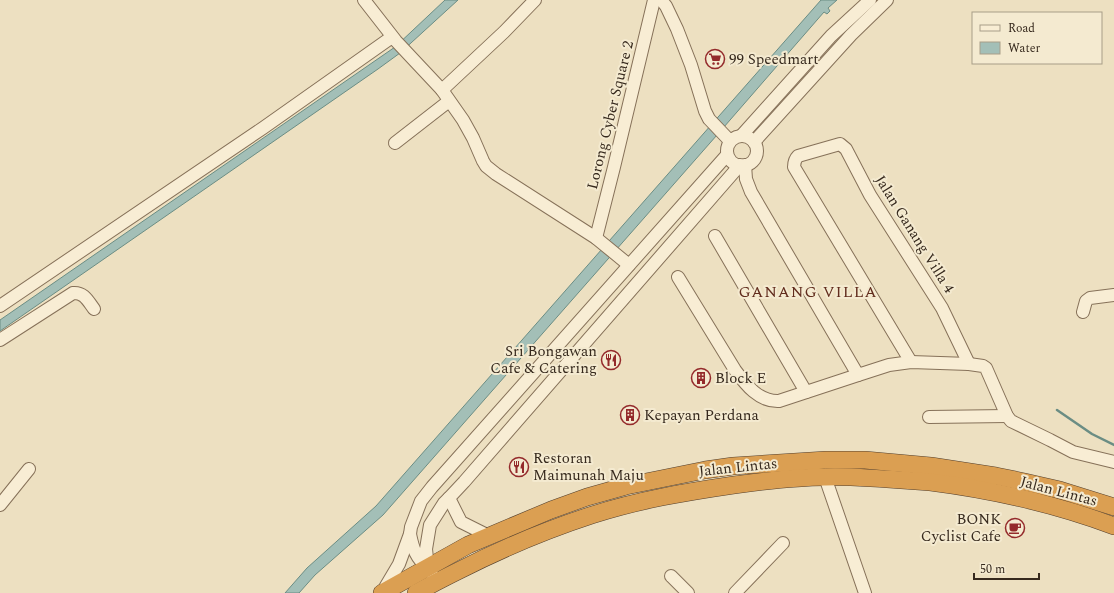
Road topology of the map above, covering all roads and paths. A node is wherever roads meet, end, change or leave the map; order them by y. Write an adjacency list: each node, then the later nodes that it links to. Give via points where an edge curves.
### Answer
1 (364, 0): 7 (street)
2 (536, 0): 8 (street)
3 (654, 0): 17 (street, Lorong Cyber Square 2, via 614,167)
4 (660, 0): 11 (street, via 666,6 677,29 705,111 709,119)
5 (870, 0): 10 (street, via 831,36)
6 (887, 0): 12 (street, via 842,44)
7 (394, 39): 8 (street); 21 (street)
8 (442, 90): 9 (street)
9 (449, 101): 13 (street); 17 (street, via 463,120 486,166)
10 (742, 135): 11 (street); 12 (street)
11 (727, 137): 14 (street)
12 (754, 142): 15 (street, via 756,156 750,163)
13 (396, 143)
14 (727, 155): 15 (street, via 732,162); 18 (street)
15 (743, 165): 27 (street, via 751,192); 36 (street)
16 (715, 236): 28 (street)
17 (600, 241): 18 (street)
18 (629, 265): 40 (street, via 432,487 421,501)
19 (678, 277): 28 (street, via 735,370 752,390 766,400 772,401)
20 (1114, 295): 23 (street, via 1090,298 1086,301)
21 (0, 306)
22 (94, 309): 24 (street, via 86,297 73,293)
23 (1084, 312)
24 (0, 340)
25 (911, 362): 26 (street); 26 (street, Jalan Ganang Villa 4, via 794,167 798,156 840,144 846,149 870,195 942,308); 27 (street, via 889,365)
26 (969, 364): 29 (street, via 986,368)
27 (858, 375): 28 (street)
28 (806, 392)
29 (1007, 416): 30 (street); 32 (street, via 1017,425 1069,451)
30 (929, 417)
31 (865, 460): 35 (highway, via 870,468); 38 (highway, Jalan Lintas, via 931,466 996,476 1060,490); 41 (highway, Jalan Lintas, via 751,464 648,481 558,507)
32 (1114, 462)
33 (29, 469): 37 (street)
34 (825, 477): 35 (highway, Jalan Lintas); 43 (highway, Jalan Lintas, via 758,482 651,499 558,526); 49 (street)
35 (868, 478): 39 (highway, Jalan Lintas, via 929,482 992,492 1055,507)
36 (449, 498): 41 (street, via 461,522); 43 (street, via 430,525 426,549)
37 (0, 505)
38 (1114, 507)
39 (1114, 526)
40 (410, 534): 43 (street, via 418,559); 46 (street, via 399,564)
41 (489, 536): 43 (highway, Jalan Lintas, via 468,545)
42 (783, 543): 48 (street)
43 (432, 575): 45 (highway, Jalan Lintas); 46 (highway, Jalan Lintas)
44 (671, 576): 47 (street)
45 (418, 592)
46 (382, 593)
47 (688, 593)
48 (735, 593)
49 (866, 593)

